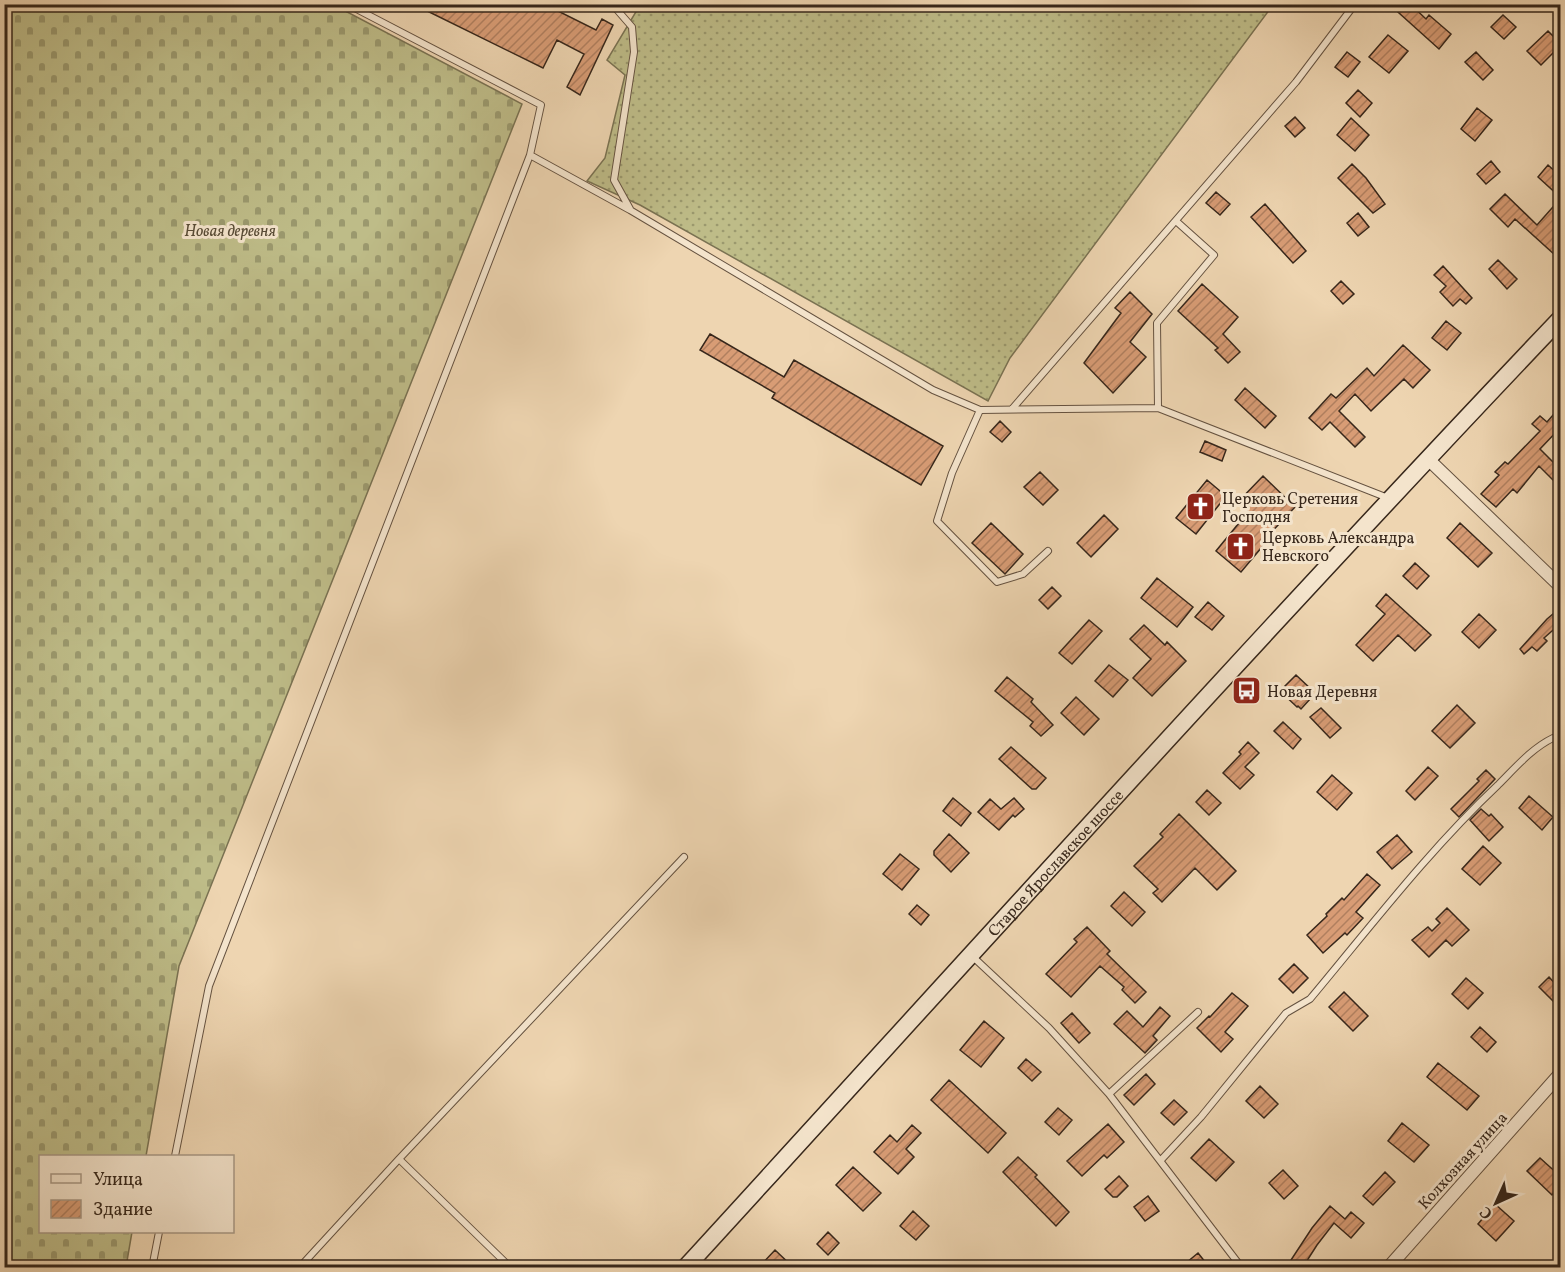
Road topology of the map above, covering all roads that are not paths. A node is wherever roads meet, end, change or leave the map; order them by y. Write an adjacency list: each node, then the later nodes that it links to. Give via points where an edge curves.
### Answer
1 (347, 4): 4 (lane, via 542,105)
2 (612, 4): 5 (lane, via 632,27 634,52 614,180)
3 (1356, 4): 6 (lane, via 1296,82)
4 (530, 155): 5 (lane); 21 (lane, via 209,986)
5 (630, 210): 10 (lane, via 933,390)
6 (1176, 221): 8 (lane, via 1214,255 1157,323); 9 (lane)
7 (1560, 319): 11 (main road, Старое Ярославское шоссе)
8 (1158, 408): 9 (lane); 12 (lane)
9 (1011, 409): 10 (lane)
10 (980, 410): 13 (lane, via 952,473 937,521 998,582 1023,574)
11 (1428, 459): 12 (main road, Старое Ярославское шоссе); 14 (street)
12 (1391, 499): 17 (main road, Старое Ярославское шоссе)
13 (1048, 550)
14 (1560, 586)
15 (1553, 738): 23 (lane, via 1541,743 1432,853 1310,999 1286,1013)
16 (684, 857): 22 (lane)
17 (972, 955): 20 (lane, via 1049,1028); 28 (main road, Старое Ярославское шоссе)
18 (1198, 1012): 20 (lane)
19 (1560, 1074): 30 (street, Колхозная улица)
20 (1109, 1094): 23 (lane)
21 (175, 1155)
22 (399, 1159): 26 (lane); 27 (lane)
23 (1161, 1160): 29 (lane)
24 (159, 1233): 25 (lane)
25 (152, 1268)
26 (299, 1268)
27 (511, 1268)
28 (685, 1268)
29 (1242, 1268)
30 (1388, 1268)

